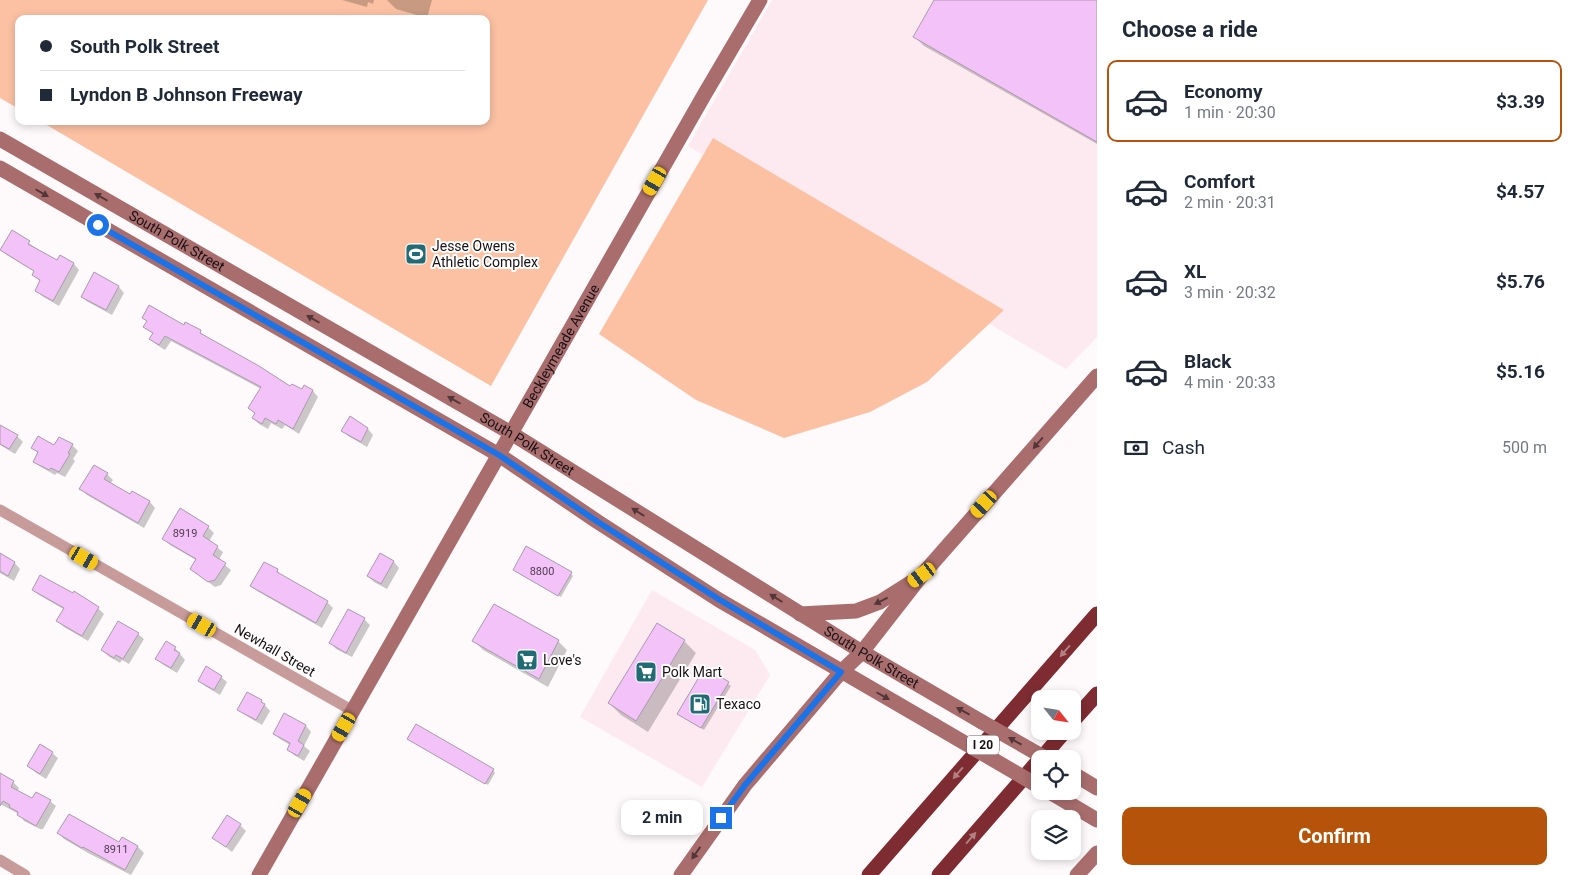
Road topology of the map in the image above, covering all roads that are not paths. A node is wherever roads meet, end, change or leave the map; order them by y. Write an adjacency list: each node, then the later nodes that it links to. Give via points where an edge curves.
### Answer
1 (760, 0): 7 (main road, Beckleymeade Avenue)
2 (0, 139): 4 (main road, South Polk Street, one-way to 2)
3 (0, 168): 5 (main road, South Polk Street, one-way to 5)
4 (158, 230): 5 (main road); 7 (main road, South Polk Street, one-way to 4)
5 (147, 253): 8 (main road, South Polk Street)
6 (1097, 376): 10 (main road, one-way to 10)
7 (511, 433): 8 (main road, Beckleymeade Avenue); 11 (main road, South Polk Street, one-way to 7)
8 (499, 455): 14 (main road, South Polk Street, via 720,600); 16 (main road, Beckleymeade Avenue)
9 (0, 510): 16 (street, Newhall Street)
10 (922, 575): 11 (main road, one-way to 11, via 893,594 856,611); 13 (main road)
11 (800, 614): 13 (main road, South Polk Street)
12 (1097, 614): 32 (highway, I 20, one-way to 32)
13 (862, 652): 14 (main road); 19 (main road, South Polk Street, one-way to 13, bridge)
14 (841, 672): 23 (main road, South Polk Street, one-way to 23, bridge); 31 (main road, one-way to 31, via 745,785)
15 (1097, 694): 17 (highway)
16 (353, 712): 30 (main road, Beckleymeade Avenue)
17 (1081, 712)
18 (1057, 740): 20 (highway)
19 (1031, 750)
20 (1048, 750)
21 (1031, 769): 33 (highway, one-way to 21)
22 (1081, 779): 24 (main road)
23 (1031, 782)
24 (1097, 788)
25 (1062, 800): 26 (main road)
26 (1097, 820)
27 (1097, 853): 34 (main road)
28 (0, 860): 29 (street)
29 (25, 875)
30 (259, 875)
31 (681, 875)
32 (869, 875)
33 (939, 875)
34 (1077, 875)

